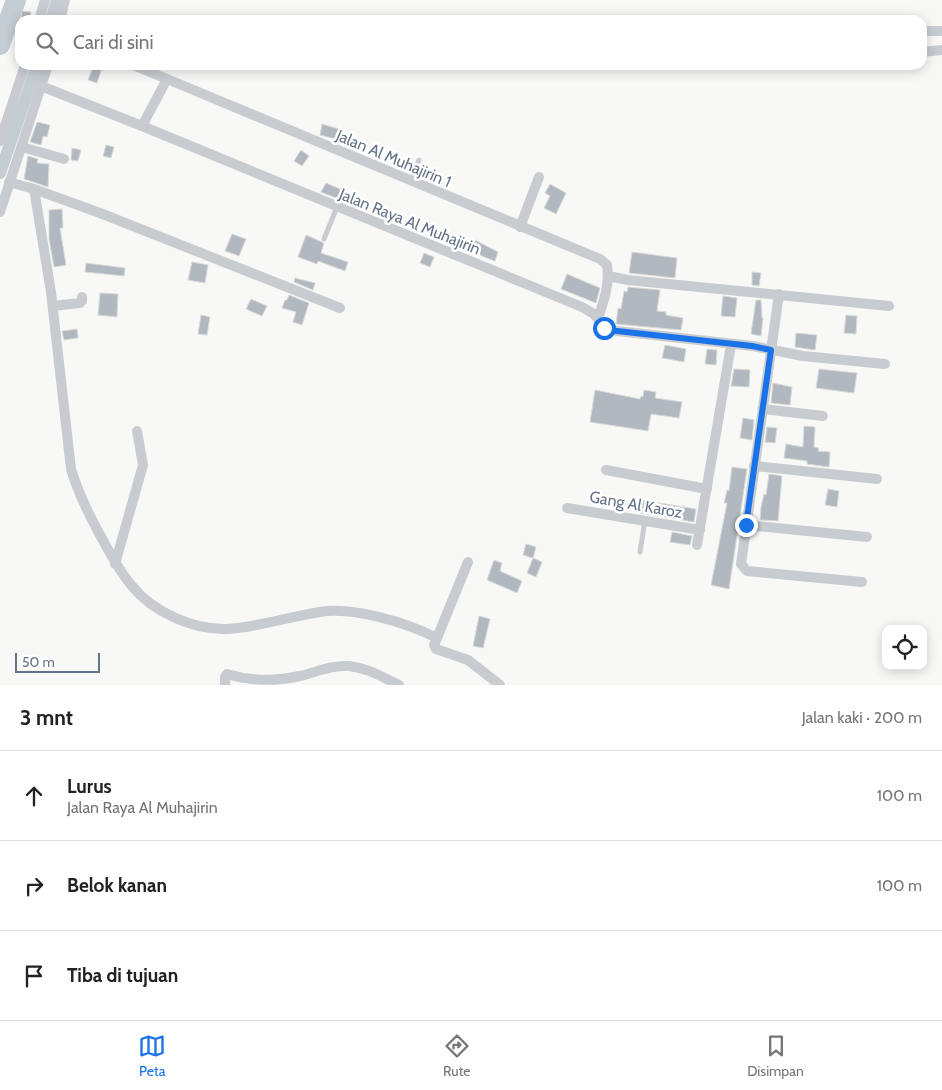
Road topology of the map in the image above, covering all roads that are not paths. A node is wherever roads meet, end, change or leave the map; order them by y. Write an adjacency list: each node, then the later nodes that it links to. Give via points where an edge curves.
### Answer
1 (45, 0): 3 (street)
2 (65, 0): 4 (street)
3 (40, 15)
4 (61, 15)
5 (942, 30): 6 (street)
6 (927, 32)
7 (942, 50): 8 (street)
8 (927, 52)
9 (23, 70): 15 (street)
10 (46, 70): 13 (street)
11 (145, 70): 12 (street, Jalan Al Muhajirin 1)
12 (167, 79): 14 (street); 20 (street, Jalan Al Muhajirin 1)
13 (41, 86): 14 (street, Jalan Raya Al Muhajirin); 16 (street)
14 (142, 126): 23 (street, Jalan Raya Al Muhajirin)
15 (0, 141)
16 (22, 147): 17 (street); 21 (street)
17 (64, 159)
18 (419, 160): 20 (lane)
19 (540, 177): 25 (street)
20 (411, 181): 25 (street, Jalan Al Muhajirin 1)
21 (9, 182): 22 (street); 24 (street)
22 (34, 189): 30 (street); 32 (street)
23 (337, 207): 26 (lane); 33 (street, Jalan Raya Al Muhajirin, via 582,307)
24 (0, 212)
25 (520, 227): 27 (street, Jalan Al Muhajirin 1, via 600,259 607,265)
26 (324, 239)
27 (608, 276): 28 (street); 33 (street)
28 (779, 294): 31 (street); 35 (street)
29 (82, 297): 30 (street, via 80,303)
30 (53, 306): 52 (street, via 71,469 84,506)
31 (889, 306)
32 (340, 308)
33 (598, 318): 34 (street, Jalan Raya Al Muhajirin, via 608,330)
34 (731, 345): 35 (street, Jalan Raya Al Muhajirin); 43 (street)
35 (771, 350): 36 (street, Jalan Raya Al Muhajirin); 37 (street)
36 (885, 364)
37 (762, 409): 38 (street); 40 (street)
38 (823, 416)
39 (137, 431): 52 (street, via 143,465)
40 (754, 466): 42 (street); 46 (street)
41 (606, 470): 43 (street)
42 (877, 479)
43 (707, 489): 47 (street)
44 (567, 508): 45 (street, Gang Al Karoz)
45 (645, 520): 47 (street, Gang Al Karoz); 50 (lane)
46 (746, 525): 48 (street); 53 (street, via 741,564 746,571)
47 (700, 530): 49 (street)
48 (867, 537)
49 (697, 545)
50 (640, 552)
51 (468, 562): 54 (street)
52 (116, 564): 54 (street, via 146,600 169,615 207,627 247,627 320,612 352,611)
53 (862, 582)
54 (437, 638): 57 (street, via 436,649 468,660)
55 (225, 685): 56 (street, via 227,674 246,679 270,679 339,666 364,668)
56 (399, 685)
57 (500, 685)

